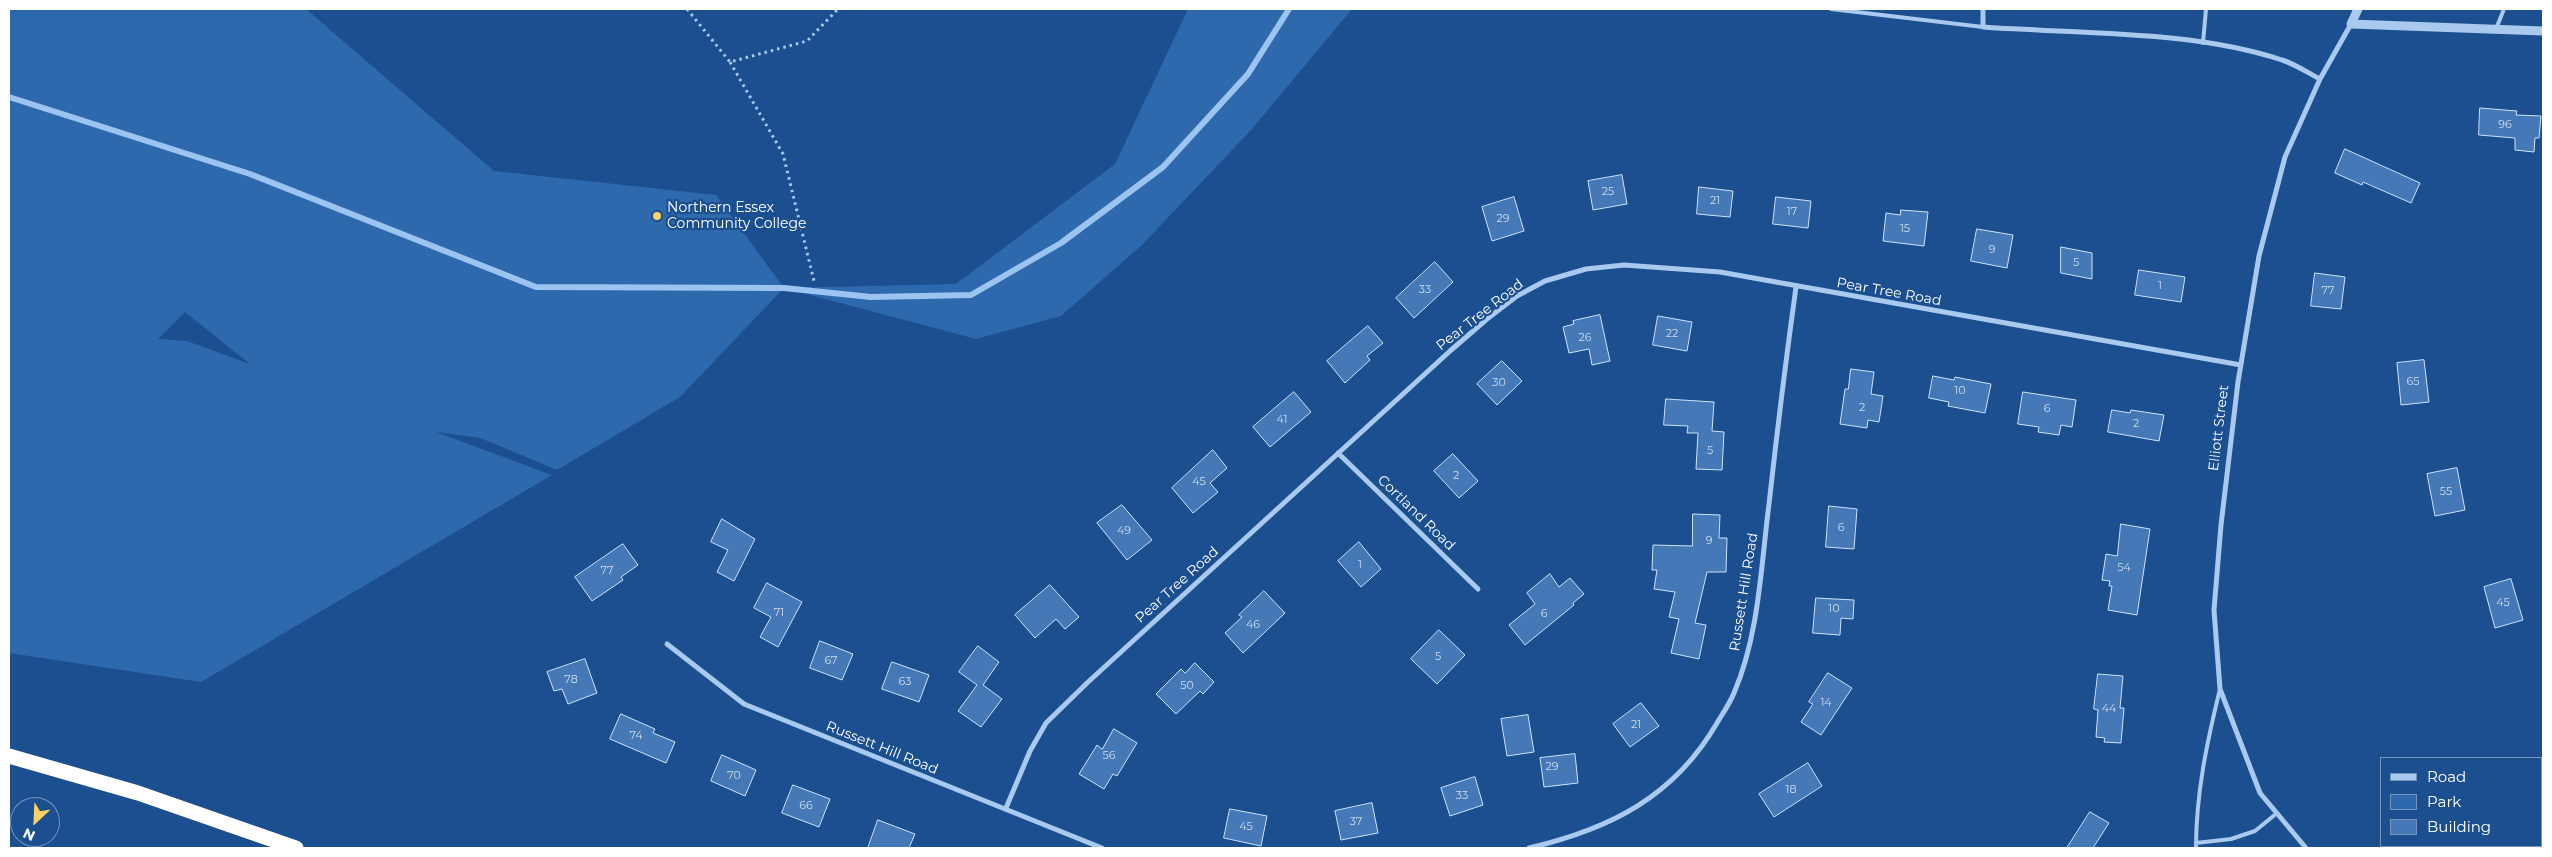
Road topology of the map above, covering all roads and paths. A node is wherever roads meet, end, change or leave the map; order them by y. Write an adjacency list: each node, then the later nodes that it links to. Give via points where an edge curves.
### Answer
1 (687, 9): 13 (path)
2 (838, 9): 13 (path, via 807,41)
3 (1831, 9): 9 (lane)
4 (1983, 9): 9 (street)
5 (2206, 9): 12 (lane)
6 (2358, 9): 8 (street, Elliott Street)
7 (2504, 9): 10 (lane)
8 (2351, 24): 10 (street); 14 (street, Elliott Street)
9 (1983, 27): 12 (street, via 2100,33)
10 (2496, 29): 11 (street)
11 (2543, 31)
12 (2203, 43): 14 (street, via 2283,60)
13 (730, 62): 15 (path, via 784,154)
14 (2320, 79): 17 (street, Elliott Street, via 2285,157 2259,256)
15 (814, 281)
16 (1796, 287): 17 (street, Pear Tree Road); 18 (street, Pear Tree Road, via 1720,272 1624,265 1586,269 1545,281 1517,296 1464,338); 28 (street, Russett Hill Road, via 1760,575 1748,648 1734,694 1702,749 1664,787 1601,826)
17 (2241, 365): 21 (street, Elliott Street, via 2214,610)
18 (1338, 452): 19 (street, Cortland Road); 23 (street, Pear Tree Road, via 1046,723 1030,751)
19 (1478, 589)
20 (668, 644): 23 (street, Russett Hill Road, via 744,704)
21 (2220, 689): 24 (street, Elliott Street, via 2260,793); 25 (lane, via 2203,760 2196,813)
22 (9, 756): 26 (highway, via 138,793)
23 (1006, 808): 27 (street, Russett Hill Road)
24 (2277, 813): 25 (lane, via 2255,831); 29 (street, Elliott Street)
25 (2196, 846)
26 (296, 848)
27 (1102, 848)
28 (1529, 848)
29 (2306, 848)

